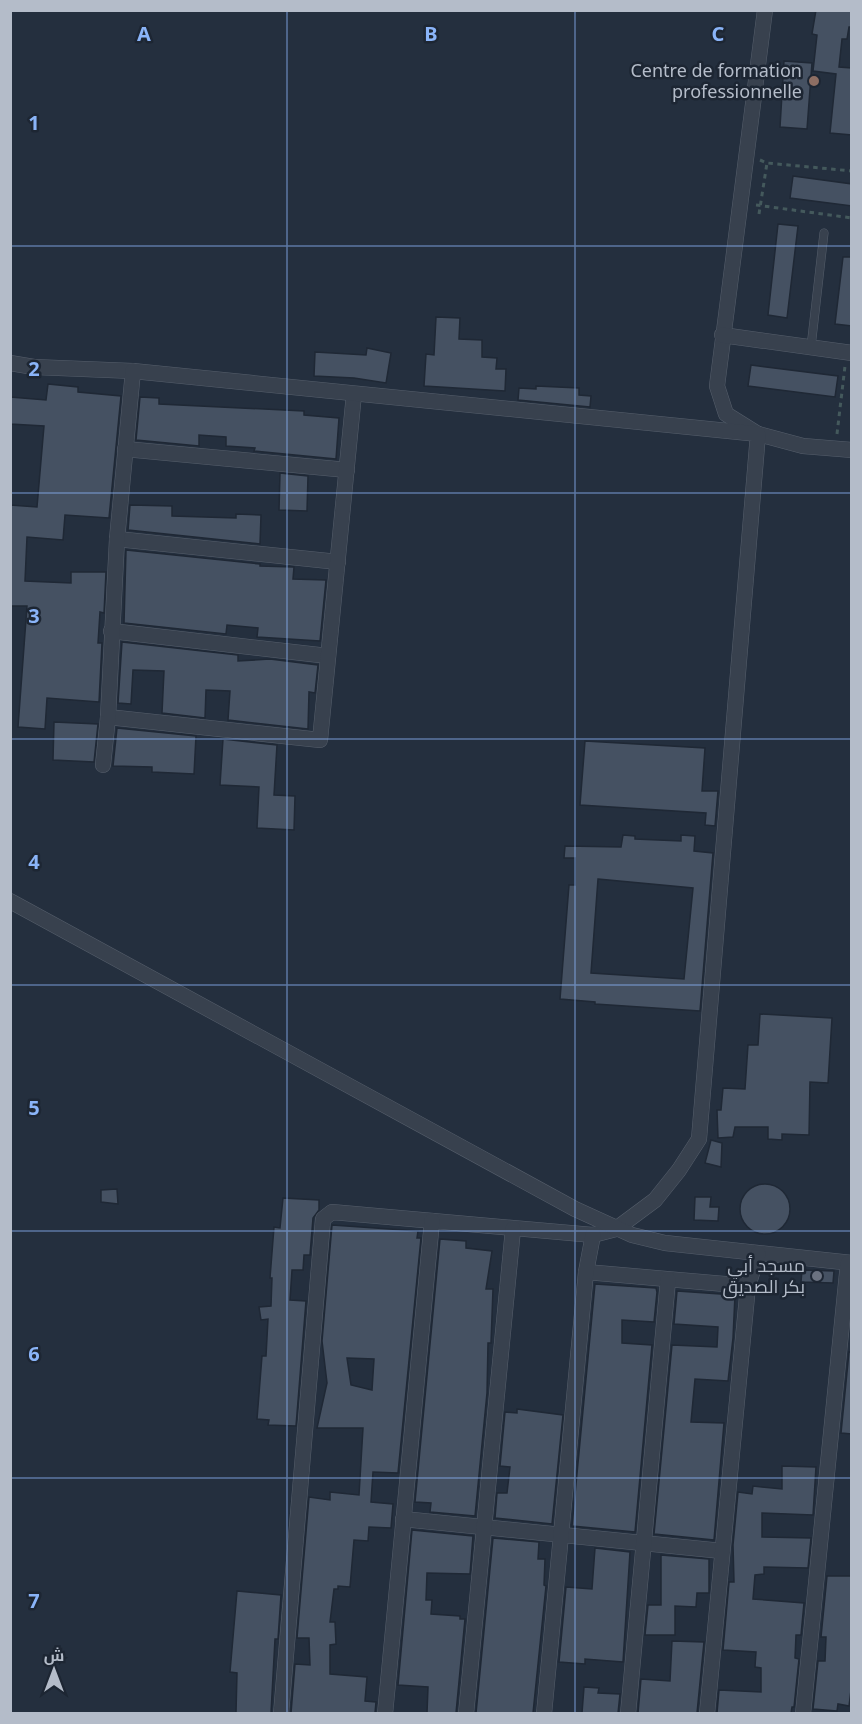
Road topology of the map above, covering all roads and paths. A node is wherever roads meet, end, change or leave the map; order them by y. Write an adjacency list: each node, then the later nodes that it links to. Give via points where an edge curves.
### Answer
1 (765, 10): 2 (street)
2 (747, 155): 3 (path); 5 (street)
3 (766, 163): 4 (path); 6 (path)
4 (852, 171)
5 (739, 202): 6 (path); 10 (street)
6 (760, 206): 7 (path); 8 (path)
7 (759, 214)
8 (852, 218)
9 (824, 233): 11 (lane)
10 (722, 335): 11 (street); 16 (street, via 717,386 726,414)
11 (811, 348): 12 (street)
12 (849, 353): 18 (path)
13 (10, 363): 14 (street)
14 (133, 371): 15 (street); 17 (street)
15 (354, 394): 16 (street); 19 (street)
16 (758, 434): 18 (street, via 803,446); 29 (street, via 699,1139 655,1200)
17 (125, 449): 19 (street); 20 (street)
18 (844, 449)
19 (347, 471): 21 (street)
20 (117, 539): 21 (street); 22 (street)
21 (338, 562): 23 (street)
22 (111, 631): 23 (street); 24 (street)
23 (328, 656): 24 (street, via 320,740)
24 (108, 717): 25 (street)
25 (103, 765)
26 (10, 901): 29 (street)
27 (432, 1221): 28 (street); 36 (street); 41 (street, via 332,1212 324,1219)
28 (513, 1229): 30 (street); 37 (street)
29 (616, 1229): 30 (street); 31 (street, via 665,1243)
30 (593, 1235): 33 (street)
31 (758, 1254): 32 (street); 35 (street)
32 (850, 1263): 47 (street)
33 (586, 1272): 34 (street); 38 (street)
34 (668, 1280): 35 (street); 39 (street)
35 (748, 1286): 40 (street)
36 (403, 1519): 37 (street); 42 (street)
37 (483, 1527): 38 (street); 43 (street)
38 (560, 1535): 39 (street); 44 (street)
39 (644, 1543): 40 (street); 45 (street)
40 (722, 1551): 46 (street)
41 (280, 1713)
42 (385, 1713)
43 (466, 1713)
44 (544, 1713)
45 (628, 1713)
46 (707, 1713)
47 (803, 1713)

